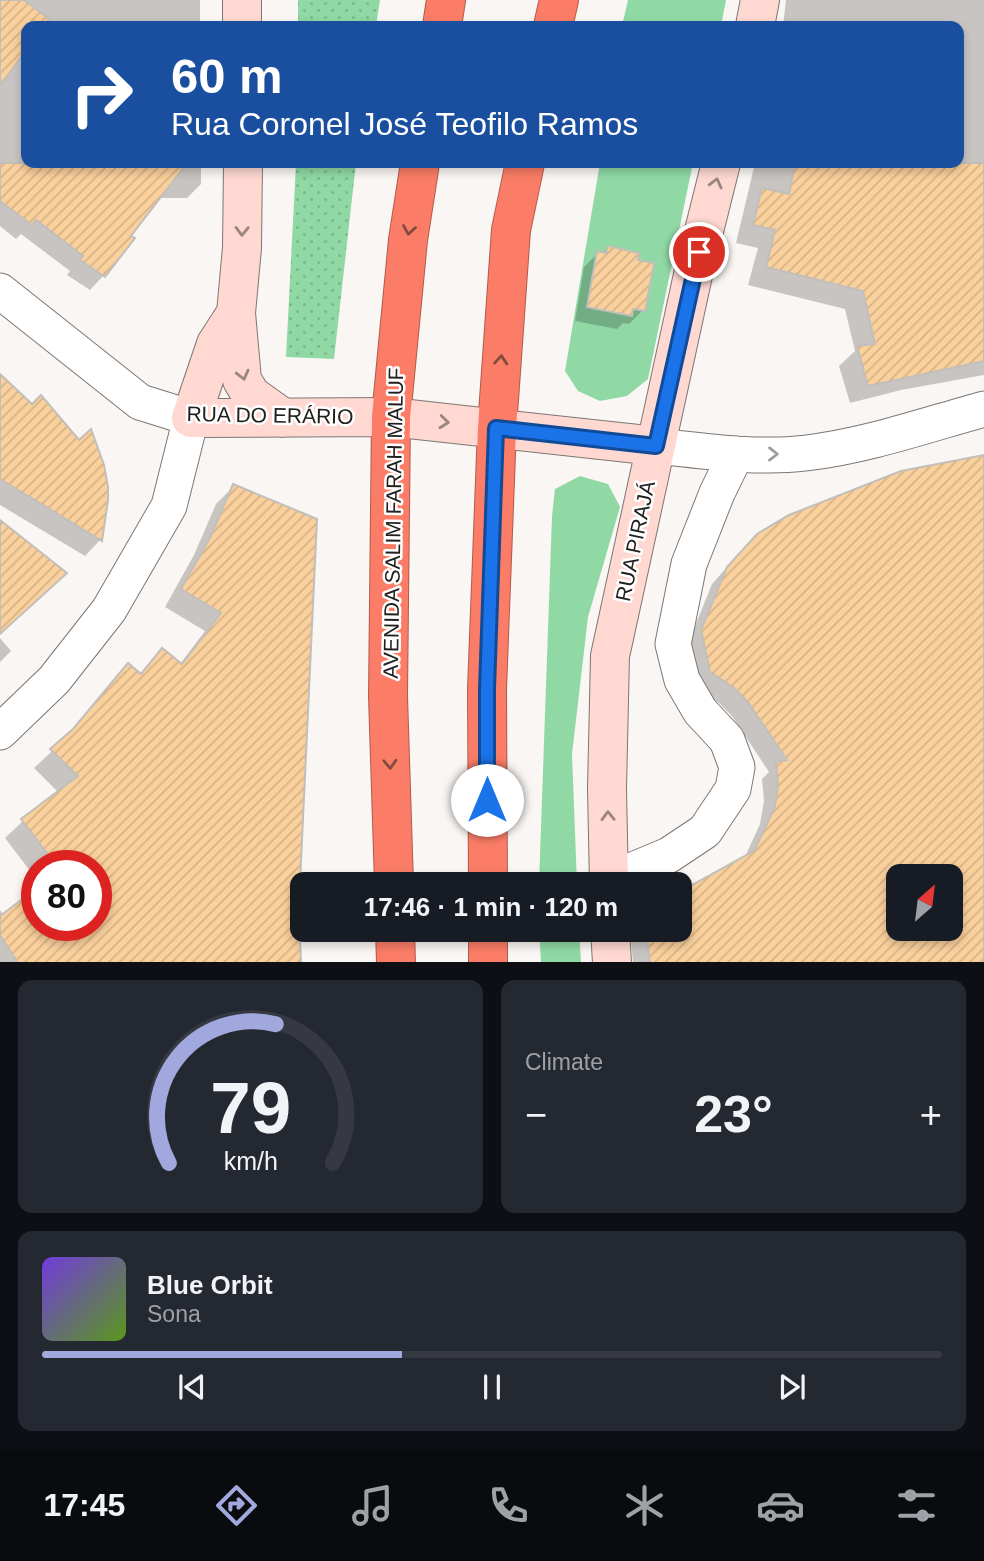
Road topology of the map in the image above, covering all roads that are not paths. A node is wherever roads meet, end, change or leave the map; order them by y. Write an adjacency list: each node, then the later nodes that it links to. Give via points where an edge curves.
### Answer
1 (242, 0): 5 (street)
2 (446, 0): 6 (highway)
3 (559, 0): 7 (highway)
4 (760, 0): 8 (street)
5 (242, 21)
6 (443, 21)
7 (555, 21)
8 (756, 21)
9 (243, 168): 14 (street, one-way to 14)
10 (419, 168): 16 (highway, AVENIDA SALIM FARAH MALUF, one-way to 16)
11 (524, 168): 19 (highway, one-way to 11, via 511,230)
12 (720, 168): 20 (street, RUA PIRAJÁ, one-way to 12)
13 (0, 291): 17 (street, RUA DO ERÁRIO, via 139,402)
14 (236, 313): 17 (street, via 216,344); 18 (street, one-way to 18, via 242,380 251,396)
15 (984, 409): 21 (street, one-way to 15, via 805,454)
16 (391, 417): 18 (street, RUA DO ERÁRIO); 19 (street, RUA DO ERÁRIO, one-way to 19); 23 (highway, AVENIDA SALIM FARAH MALUF, one-way to 23, via 388,696)
17 (191, 418): 18 (street, RUA DO ERÁRIO); 22 (street, via 169,506 109,610 54,680)
18 (283, 418)
19 (496, 428): 20 (street, RUA DO ERÁRIO); 24 (highway, via 487,689)
20 (656, 446): 21 (street); 25 (street, RUA PIRAJÁ, one-way to 20, via 610,656)
21 (736, 454): 26 (street, via 689,564 673,644 682,680 700,711 727,740 737,767 733,789 705,831)
22 (0, 732)
23 (394, 872)
24 (488, 872)
25 (609, 872)
26 (631, 872)
27 (395, 942): 30 (highway)
28 (488, 942): 31 (highway)
29 (611, 942): 32 (street)
30 (396, 962)
31 (488, 962)
32 (612, 962)

